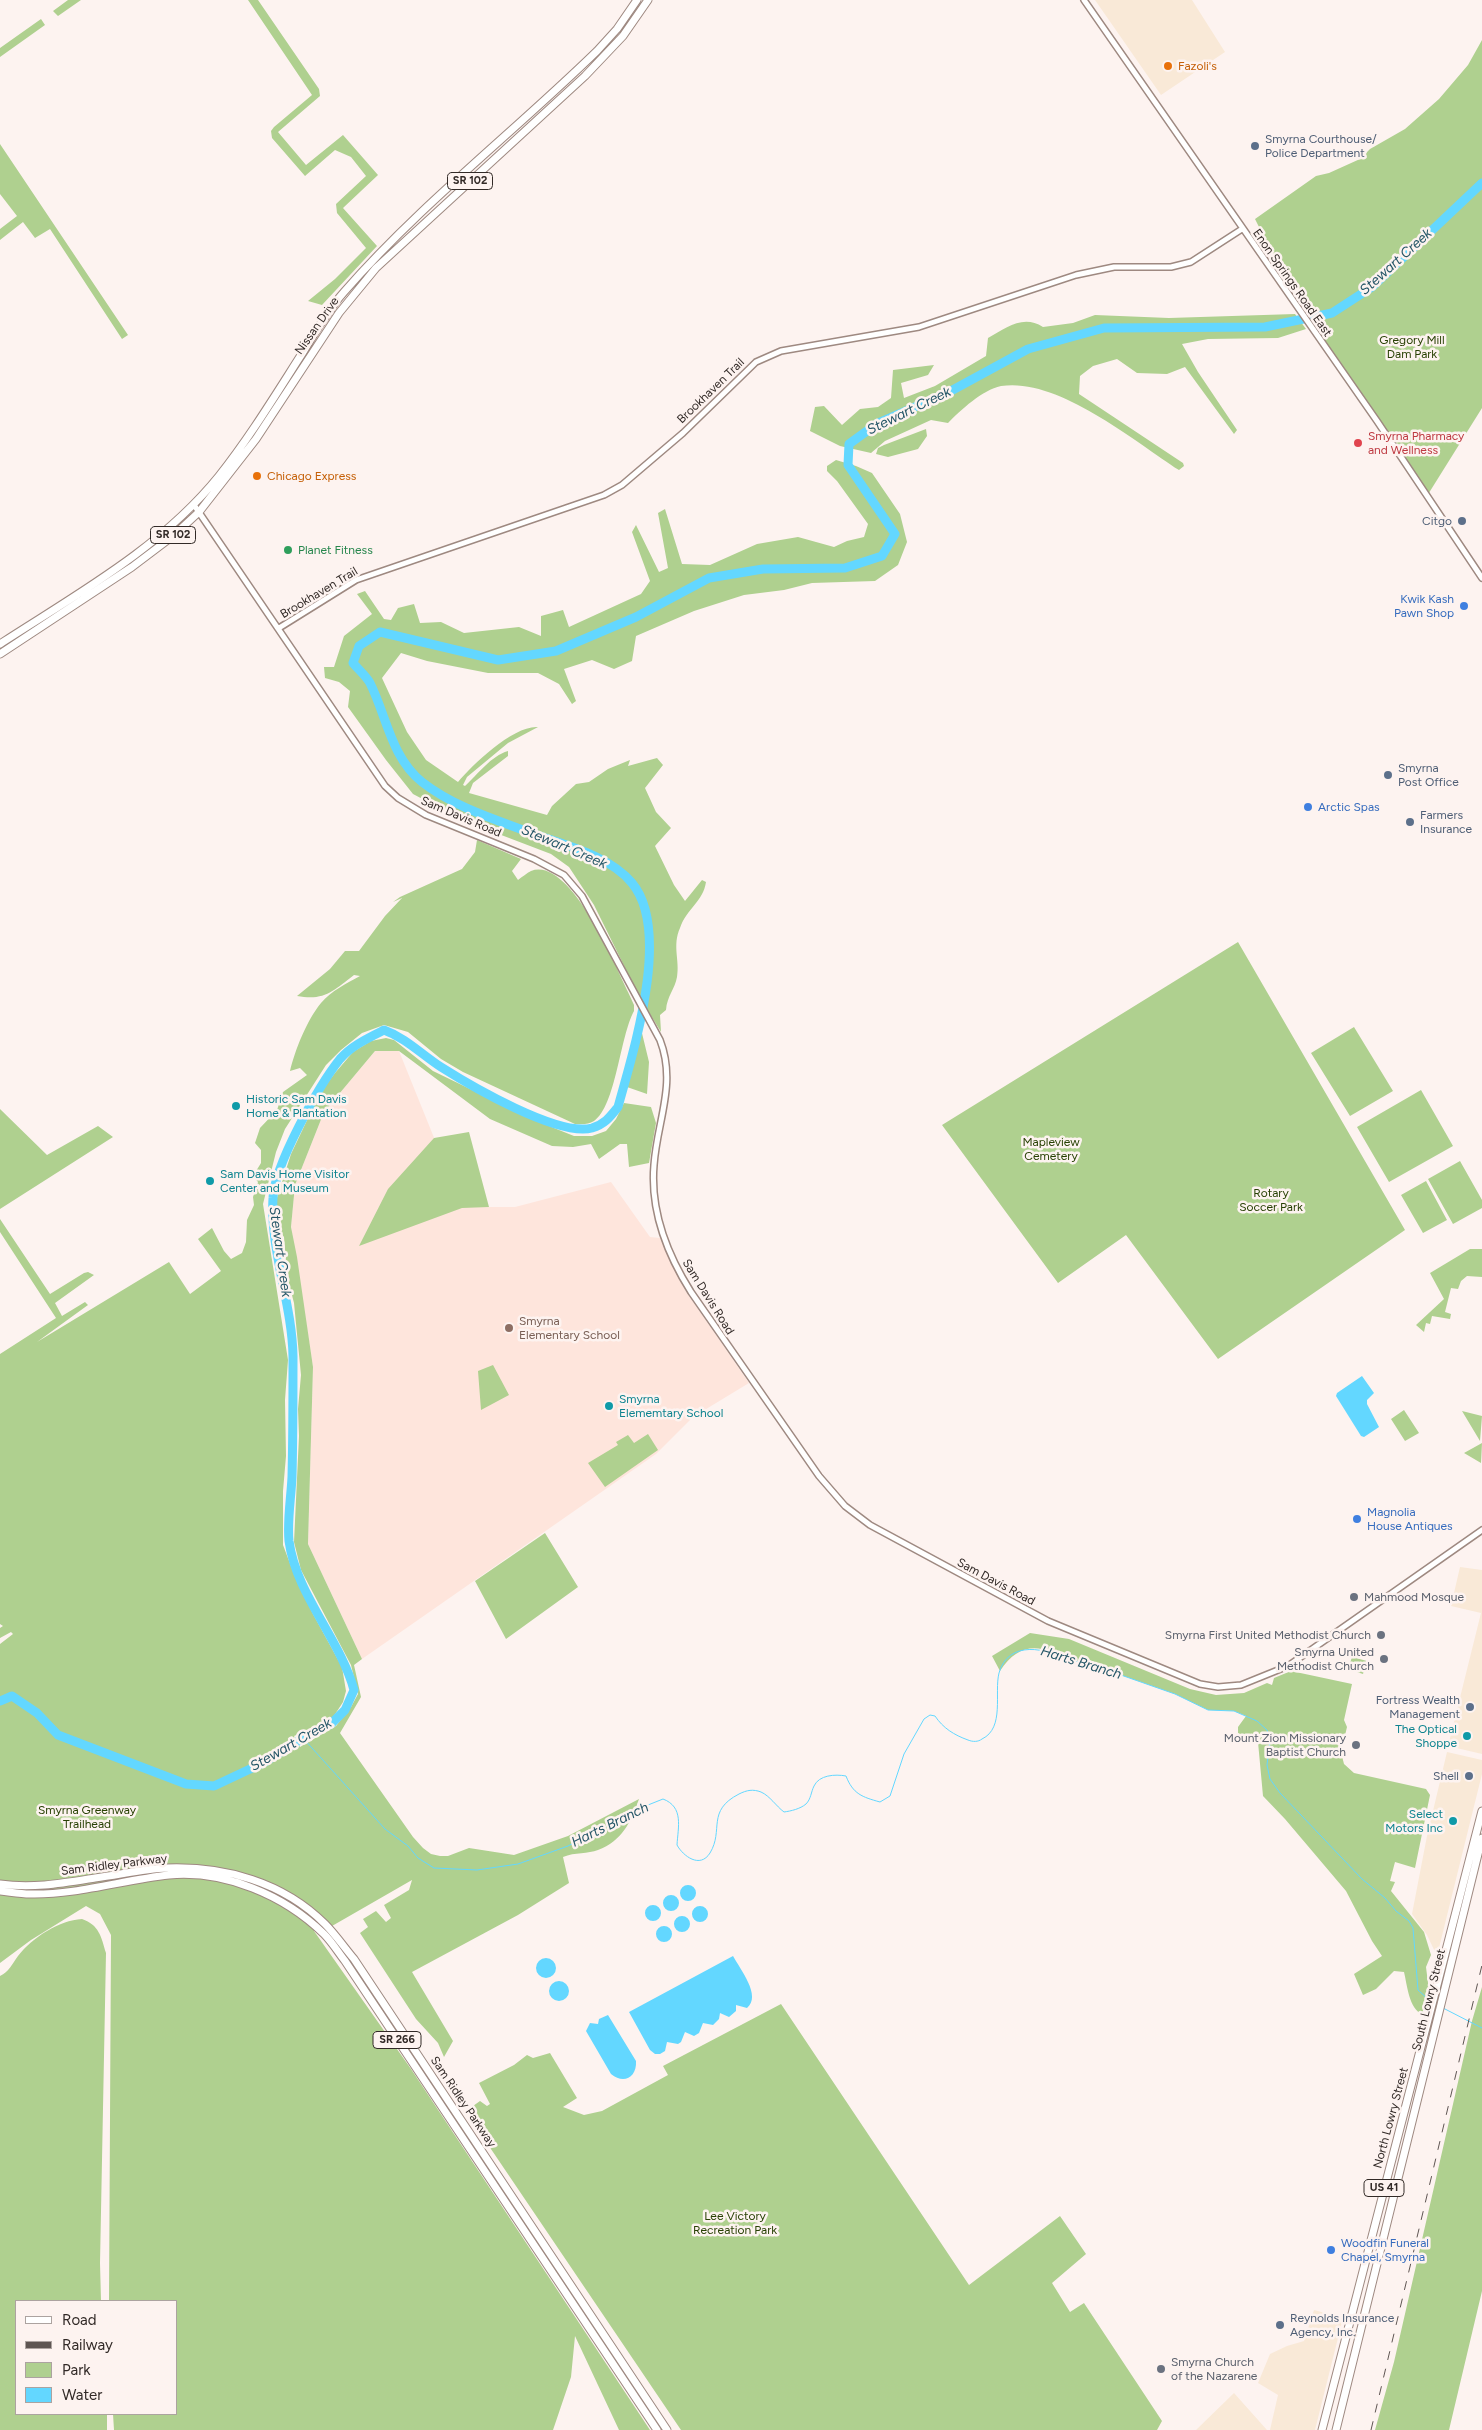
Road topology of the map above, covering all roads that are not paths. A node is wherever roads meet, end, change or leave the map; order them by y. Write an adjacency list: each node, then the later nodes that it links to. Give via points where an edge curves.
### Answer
1 (637, 0): 5 (main road, Nissan Drive / SR 102, via 602,47 387,245 342,295 248,436)
2 (648, 0): 6 (main road, Nissan Drive / SR 102, via 623,36 585,76 376,268 339,313 256,439)
3 (1084, 0): 4 (street, Enon Springs Road East)
4 (1242, 229): 7 (street, Enon Springs Road East); 8 (street, Brookhaven Trail, via 1191,262 1171,268 1114,267 1076,275 919,327 781,351 756,362 683,433 610,492 356,580)
5 (194, 505): 6 (street, Sam Davis Road); 9 (main road, Nissan Drive / SR 102, via 118,567)
6 (199, 512): 8 (street, Sam Davis Road); 10 (main road, Nissan Drive / SR 102, via 132,567)
7 (1482, 578)
8 (280, 628): 11 (street, Sam Davis Road, via 358,749 398,798 426,815 534,859 564,875 582,896 666,1058 666,1100 654,1164 654,1197 663,1237 675,1265 819,1476 845,1506 870,1525 1048,1621 1176,1675 1218,1687 1254,1682 1288,1666)
9 (0, 644)
10 (0, 654)
11 (1482, 1530)
12 (1482, 1811): 16 (main road, North Lowry Street / US 41)
13 (1482, 1838): 16 (main road, South Lowry Street / US 41)
14 (0, 1884): 20 (main road, Sam Ridley Parkway / SR 266, via 50,1885 166,1868 211,1870 250,1877 282,1892 309,1910 354,1959)
15 (0, 1891): 19 (main road, Sam Ridley Parkway / SR 266, via 30,1894 171,1875 198,1876 253,1888 278,1899 302,1916 325,1935 345,1961)
16 (1438, 1994): 17 (main road, North Lowry Street / US 41, via 1430,2012); 18 (main road, South Lowry Street / US 41, via 1437,2017)
17 (1364, 2265): 18 (main road); 21 (main road, North Lowry Street / US 41)
18 (1375, 2268): 22 (main road, South Lowry Street / US 41)
19 (657, 2430)
20 (667, 2430)
21 (1322, 2430)
22 (1336, 2430)

